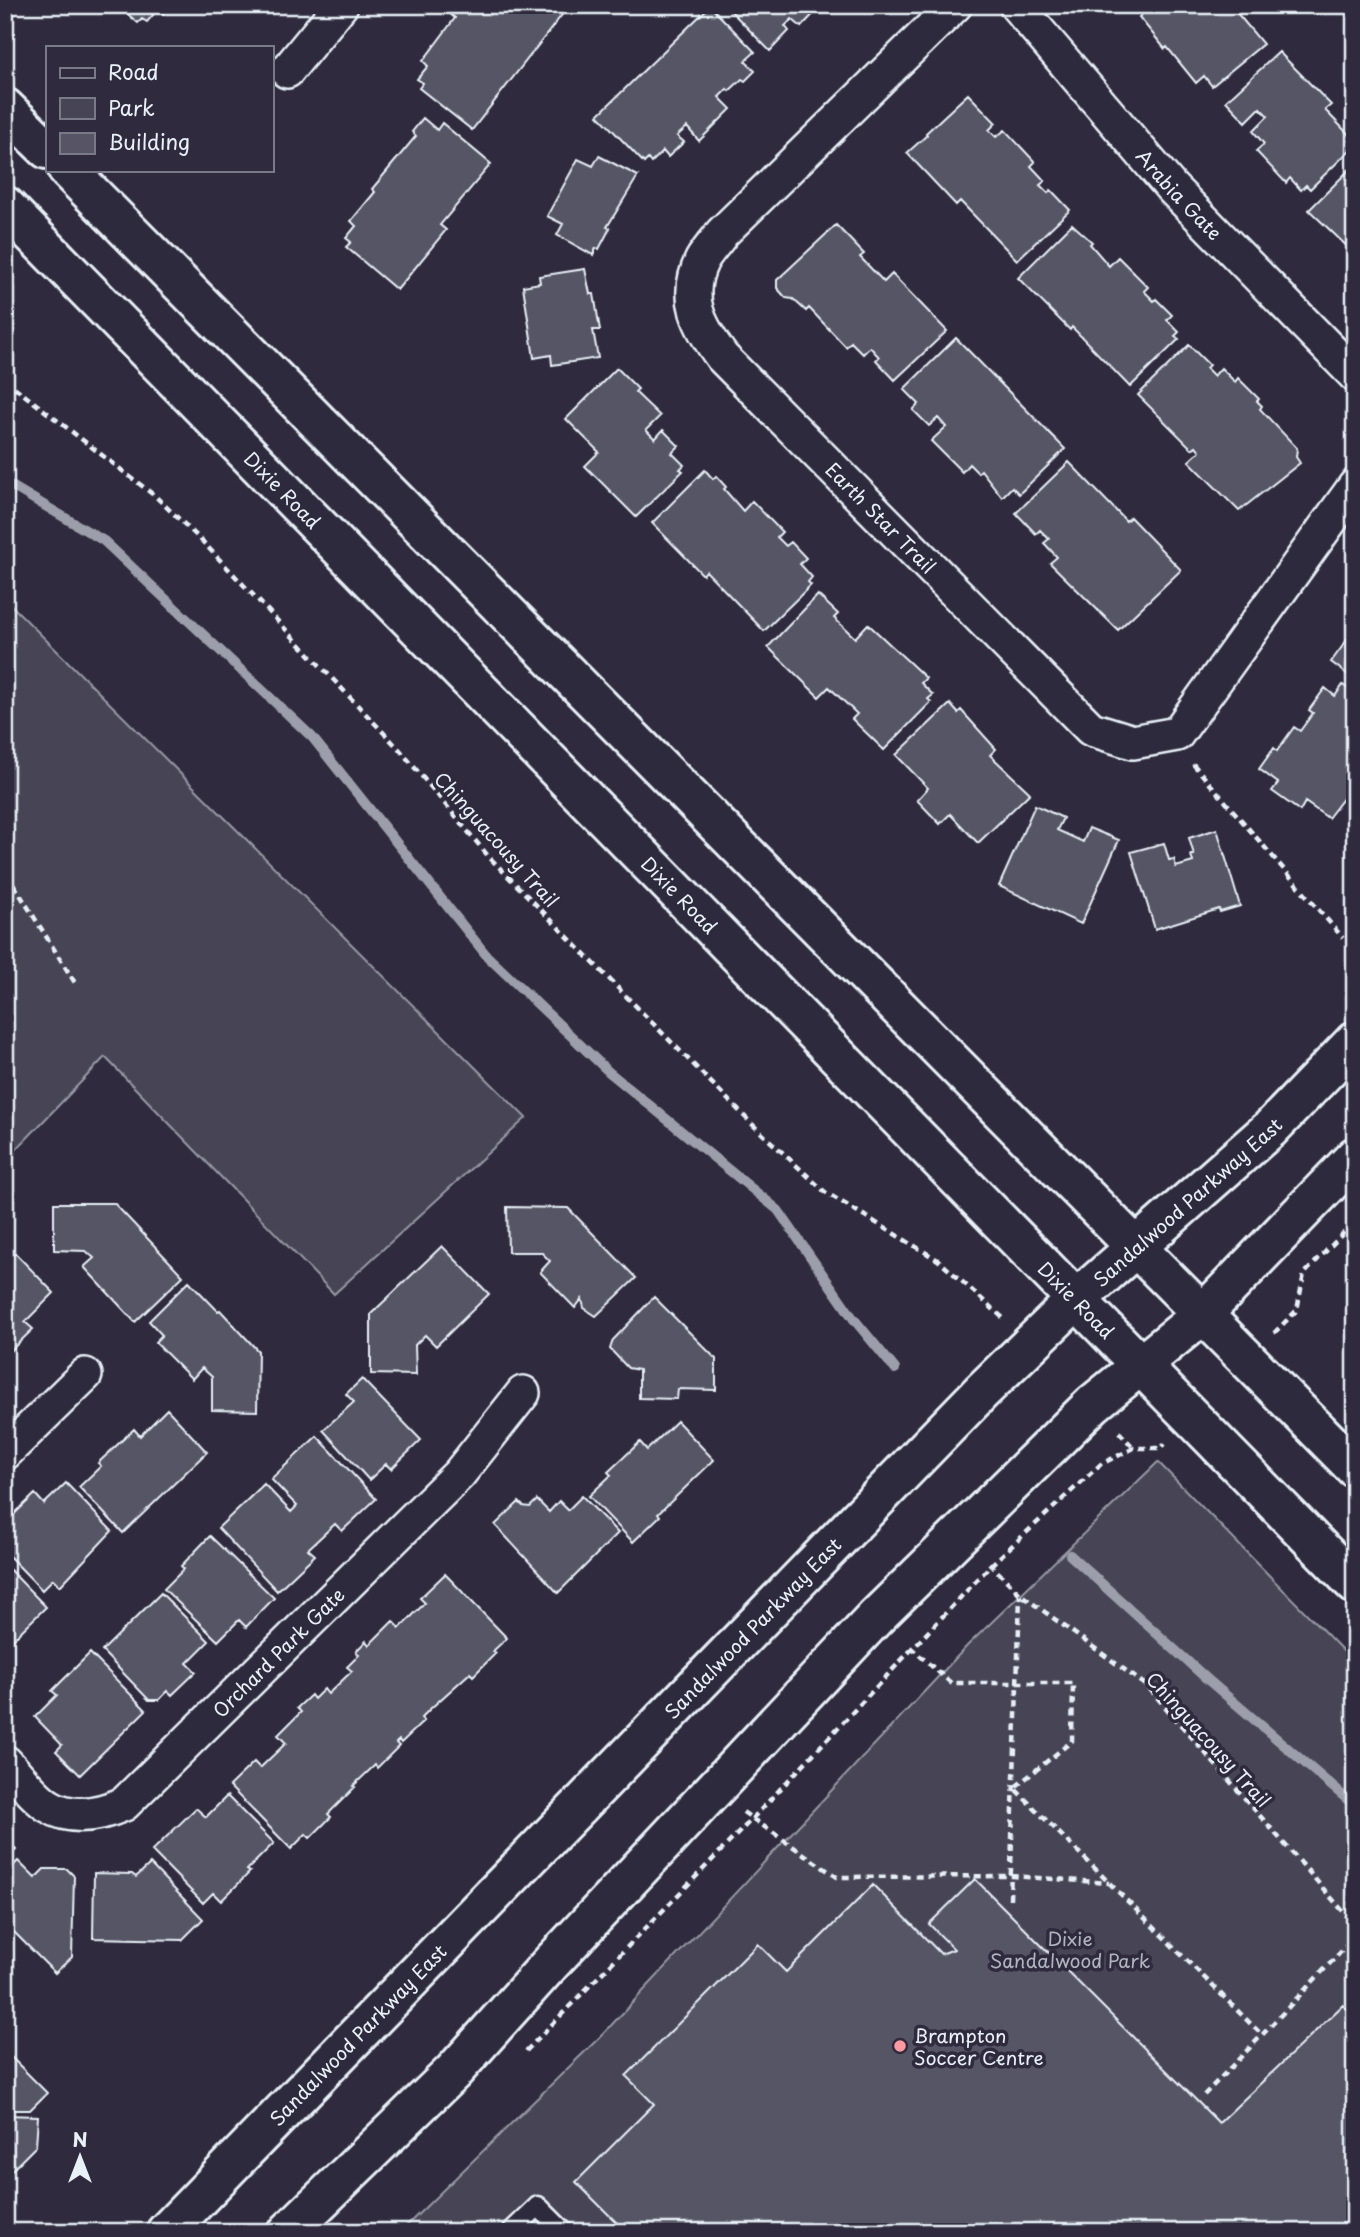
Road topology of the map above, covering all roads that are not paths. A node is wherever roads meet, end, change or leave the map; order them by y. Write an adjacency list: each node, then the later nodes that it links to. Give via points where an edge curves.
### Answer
1 (341, 5): 4 (street)
2 (955, 5): 10 (street, Earth Star Trail, via 722,233 701,261 693,296 701,329 722,358 1091,729 1133,741 1177,734)
3 (1016, 5): 9 (street, Arabia Gate, via 1171,187)
4 (287, 71)
5 (5, 108): 6 (main road)
6 (46, 148)
7 (70, 172): 13 (main road)
8 (5, 206): 14 (main road, Dixie Road)
9 (1355, 374)
10 (1355, 486)
11 (1355, 1041): 13 (main road, Sandalwood Parkway East, via 1270,1129)
12 (1355, 1157): 15 (main road)
13 (1136, 1249): 14 (main road, Sandalwood Parkway East); 15 (main road)
14 (1077, 1299): 16 (main road, Dixie Road); 23 (main road, Sandalwood Parkway East, via 982,1391)
15 (1202, 1315): 16 (main road); 20 (main road)
16 (1142, 1367): 21 (main road, Dixie Road); 24 (main road, via 1093,1405 876,1617 453,2072)
17 (85, 1375): 19 (street)
18 (523, 1393): 22 (street, Orchard Park Gate, via 459,1474 124,1804 101,1814 78,1816 49,1807)
19 (5, 1453)
20 (1355, 1468)
21 (1355, 1584)
22 (5, 1762)
23 (166, 2232)
24 (288, 2232)
25 (511, 2232): 26 (lane, via 538,2206)
26 (564, 2232)

